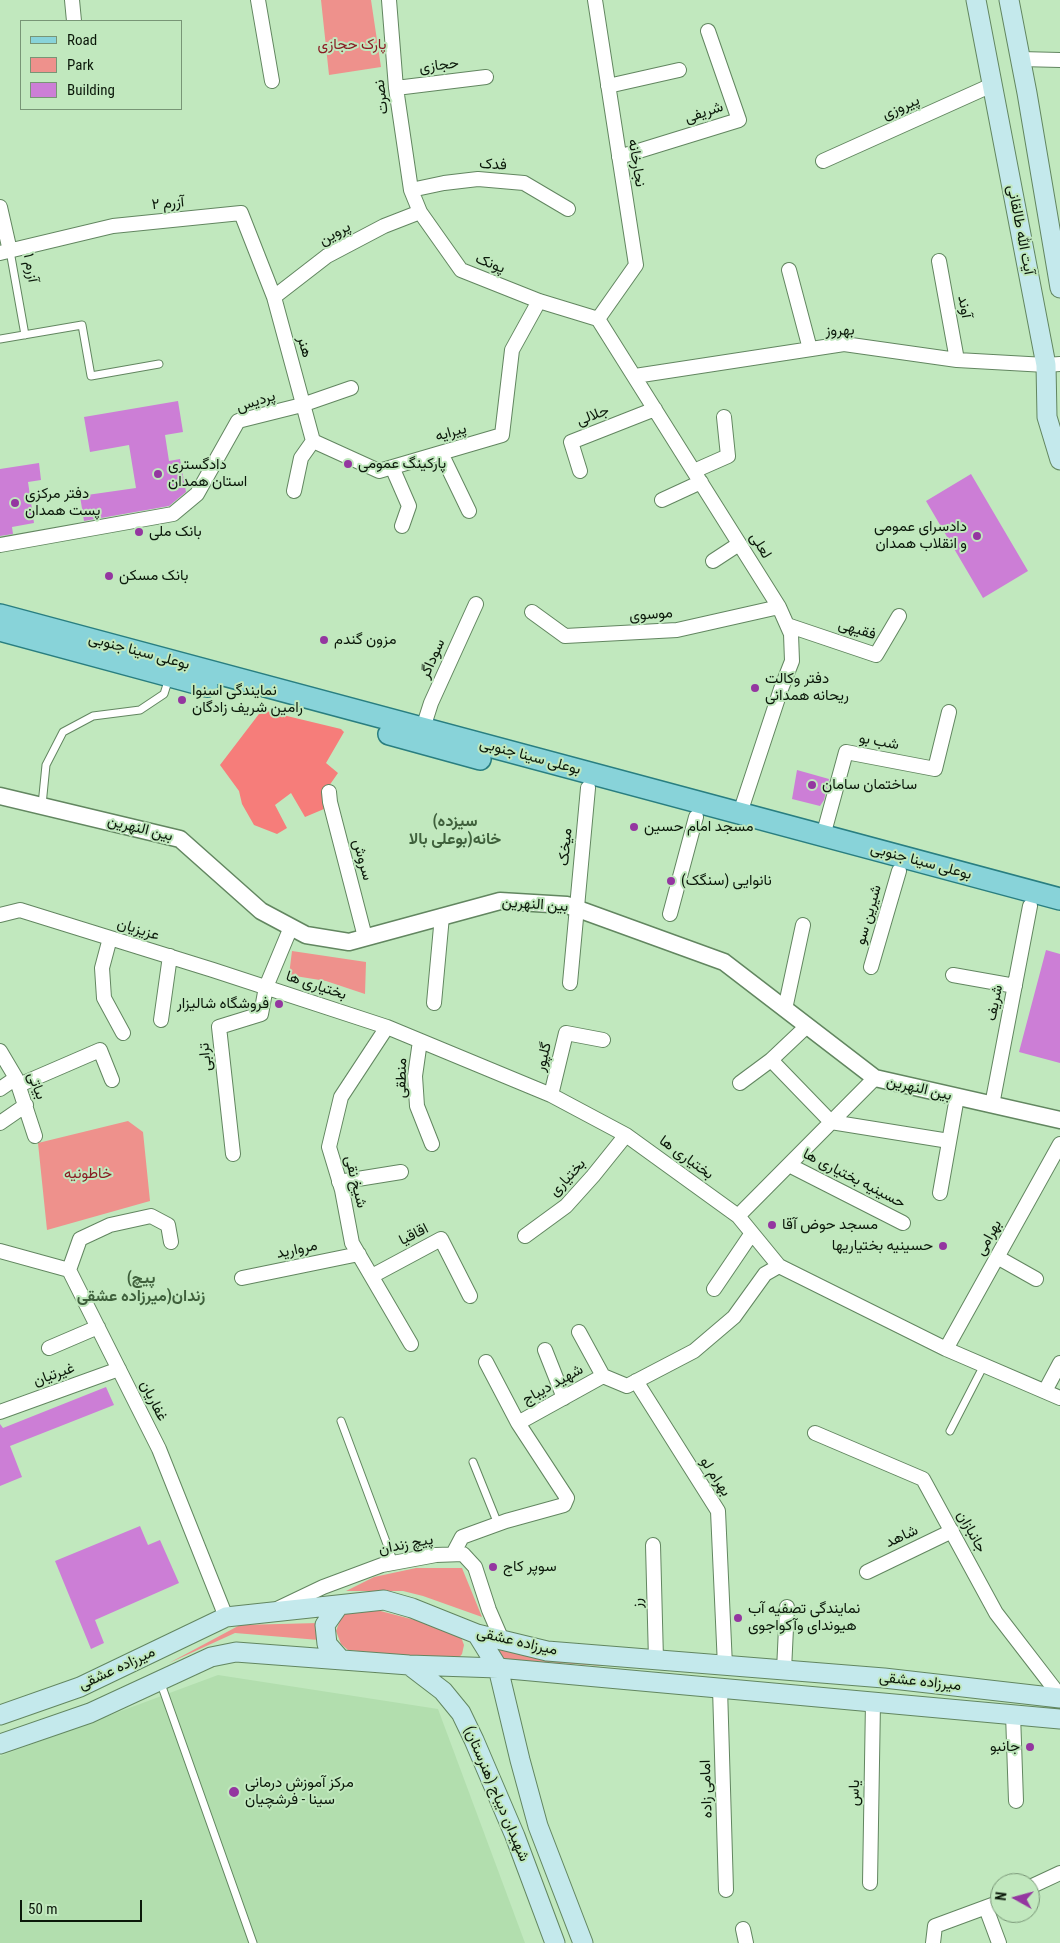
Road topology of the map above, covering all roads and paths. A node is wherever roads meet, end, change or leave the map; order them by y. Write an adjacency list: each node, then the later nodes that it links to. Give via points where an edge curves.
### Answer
1 (72, 0): 7 (street)
2 (258, 0): 13 (street)
3 (389, 0): 16 (street, نصرت)
4 (595, 0): 15 (street, نجارخانه)
5 (976, 0): 14 (main road, آیت الله طالقانی)
6 (1009, 0): 9 (main road, آیت الله طالقانی)
7 (74, 20)
8 (708, 31): 17 (street, شریفی, via 739,120)
9 (1020, 59): 10 (street); 26 (main road, آیت الله طالقانی)
10 (1060, 60)
11 (679, 70): 15 (street)
12 (486, 77): 16 (street, حجازی)
13 (272, 81)
14 (992, 85): 18 (street, پیروزی); 35 (main road, آیت الله طالقانی)
15 (608, 86): 17 (street, نجارخانه)
16 (396, 88): 19 (street, نصرت)
17 (619, 157): 29 (street, نجارخانه, via 636,265)
18 (823, 161)
19 (411, 190): 21 (street, فدک, via 478,179 524,183); 22 (street, پونک)
20 (0, 207): 23 (street, آزرم ۱)
21 (568, 209)
22 (420, 212): 27 (street, پروین, via 384,226 328,256); 28 (street, پونک, via 461,270)
23 (5, 252): 27 (street, آزرم ۲, via 113,226 241,214); 30 (lane, آزرم ۱)
24 (939, 261): 33 (street, آوند)
25 (789, 270): 32 (street)
26 (1060, 288)
27 (274, 297): 38 (street, هنر)
28 (539, 301): 29 (street, پونک); 42 (street, پیرایه, via 512,350 502,435)
29 (598, 319): 36 (street, لعلی)
30 (25, 335): 31 (lane); 34 (lane, via 82,325 91,376)
31 (0, 339)
32 (810, 349): 33 (street, بهروز, via 844,344); 36 (street, بهروز)
33 (957, 360): 35 (street, بهروز)
34 (159, 364)
35 (1053, 365): 43 (main road, آیت الله طالقانی, via 1047,417)
36 (635, 376): 39 (street, لعلی)
37 (351, 388): 38 (street, پردیس)
38 (302, 405): 41 (street); 52 (street, پردیس, via 238,421 197,494 173,514)
39 (655, 409): 45 (street, جلالی, via 571,442); 46 (street, لعلی)
40 (724, 417): 46 (street, via 728,456)
41 (313, 441): 44 (street, پیرایه, via 379,471); 47 (street, via 301,458)
42 (441, 453): 44 (street, پیرایه); 49 (street)
43 (1060, 460)
44 (392, 467): 50 (street, via 409,506)
45 (580, 471)
46 (697, 477): 48 (street); 51 (street, لعلی)
47 (294, 491)
48 (662, 500)
49 (469, 511)
50 (402, 526)
51 (739, 544): 53 (street); 55 (street, لعلی)
52 (0, 545)
53 (713, 561)
54 (476, 604): 63 (street, سوداگر)
55 (779, 607): 56 (street, موسوی, via 677,630 565,636); 59 (street, لعلی)
56 (532, 612)
57 (0, 615): 63 (main road, بوعلی سینا جنوبی)
58 (899, 616): 59 (street, فقیهی, via 876,655)
59 (787, 625): 68 (street, لعلی, via 791,634 792,661)
60 (0, 630): 61 (main road, بوعلی سینا جنوبی)
61 (170, 676): 64 (main road, بوعلی سینا جنوبی); 67 (lane, via 164,694 140,710 93,716 63,732 46,765)
62 (949, 712): 70 (street, شب بو, via 935,769 846,752)
63 (423, 728): 68 (main road, بوعلی سینا جنوبی)
64 (588, 788): 69 (main road, بوعلی سینا جنوبی); 74 (street, میخک)
65 (329, 792): 81 (street, سروش)
66 (0, 796): 67 (street, بین النهرین)
67 (42, 805): 80 (street, بین النهرین, via 180,839 261,911)
68 (740, 813): 70 (main road, بوعلی سینا جنوبی)
69 (696, 817): 71 (main road, بوعلی سینا جنوبی); 75 (street)
70 (823, 836): 72 (main road, بوعلی سینا جنوبی)
71 (899, 871): 73 (main road, بوعلی سینا جنوبی); 84 (street, شیرین سو)
72 (1060, 899)
73 (1030, 906): 77 (main road, بوعلی سینا جنوبی); 87 (street, شریف)
74 (577, 908): 78 (street, بین النهرین, via 500,901); 86 (street, میخک); 90 (street, بین النهرین, via 724,962)
75 (670, 914)
76 (0, 915): 82 (street, عزیزیان, via 20,910)
77 (1060, 915)
78 (442, 916): 81 (street, بین النهرین); 89 (street)
79 (802, 925): 90 (street)
80 (291, 927): 81 (street, بین النهرین, via 306,935 349,942); 88 (street)
81 (365, 937)
82 (110, 938): 83 (street, عزیزیان); 94 (street, via 102,968 104,998)
83 (170, 956): 88 (street, عزیزیان); 91 (street)
84 (871, 967)
85 (953, 975): 87 (street)
86 (570, 984)
87 (1015, 986): 107 (street, شریف)
88 (266, 987): 93 (street, بختیاری ها); 116 (street, ترابی, via 261,1014 219,1027)
89 (434, 1003)
90 (785, 1009): 92 (street, بین النهرین)
91 (161, 1020)
92 (807, 1026): 98 (street); 99 (street, بین النهرین)
93 (387, 1027): 95 (street, بختیاری ها); 119 (street, شیخ نقی, via 341,1097 329,1147)
94 (122, 1033)
95 (420, 1040): 104 (street, بختیاری ها); 114 (street, منطقی, via 415,1076 417,1106)
96 (603, 1040): 104 (street, گلپور, via 566,1033)
97 (0, 1051): 101 (street, بیاتی)
98 (771, 1060): 102 (street); 109 (street)
99 (875, 1078): 105 (street, بین النهرین); 109 (street)
100 (112, 1080): 101 (street, via 100,1050)
101 (18, 1082): 103 (street); 106 (street, بیاتی)
102 (740, 1083)
103 (0, 1089)
104 (551, 1095): 111 (street, بختیاری ها)
105 (957, 1097): 107 (street, بین النهرین); 113 (street)
106 (26, 1105): 110 (street); 112 (street, بیاتی)
107 (992, 1105): 108 (street, بین النهرین)
108 (1060, 1120)
109 (831, 1122): 113 (street); 117 (street)
110 (0, 1123)
111 (626, 1134): 121 (street, بختیاری ها); 124 (street, بختیاری, via 566,1206)
112 (35, 1136)
113 (949, 1141): 120 (street)
114 (432, 1144)
115 (1060, 1144): 128 (street, بهرامی)
116 (232, 1154)
117 (789, 1165): 121 (street); 122 (street, حسینیه بختیاری ها)
118 (401, 1172): 119 (street)
119 (339, 1182): 127 (street, شیخ نقی, via 352,1243)
120 (940, 1193)
121 (738, 1216): 123 (street, بختیاری ها)
122 (903, 1223)
123 (752, 1233): 129 (street, بختیاری ها); 134 (street)
124 (525, 1236)
125 (171, 1242): 130 (street, via 168,1225 150,1216 110,1225 80,1240)
126 (0, 1251): 130 (street)
127 (359, 1254): 131 (street, شیخ نقی); 132 (street, مروارید)
128 (997, 1257): 133 (street); 140 (street, بهرامی)
129 (779, 1266): 140 (street, بختیاری ها); 147 (street, شهید دیباج, via 765,1274 734,1317 694,1351)
130 (69, 1270): 136 (street, غفاریان)
131 (372, 1276): 135 (street, اقاقیا, via 441,1239); 138 (street, شیخ نقی)
132 (242, 1278)
133 (1036, 1279)
134 (714, 1289)
135 (470, 1296)
136 (98, 1327): 139 (street); 145 (street, غفاریان)
137 (579, 1332): 146 (street)
138 (411, 1344)
139 (49, 1348)
140 (946, 1349): 144 (street, بختیاری ها)
141 (545, 1350): 149 (street)
142 (486, 1362): 153 (street)
143 (1060, 1363): 148 (street)
144 (984, 1365): 148 (street, بختیاری ها); 154 (lane)
145 (119, 1369): 151 (street, غیرتیان); 166 (street, غفاریان, via 159,1449)
146 (604, 1376): 147 (street, شهید دیباج, via 628,1386); 149 (street, شهید دیباج)
147 (636, 1381): 172 (street, بهرام لو, via 718,1511)
148 (1044, 1391): 150 (street, بختیاری ها)
149 (564, 1398): 153 (street, شهید دیباج)
150 (1060, 1398)
151 (0, 1412)
152 (341, 1421): 161 (lane)
153 (518, 1423): 157 (street, شهید دیباج, via 567,1498 564,1505)
154 (950, 1431)
155 (815, 1433): 158 (street, جانبازان, via 923,1479)
156 (473, 1462): 157 (lane)
157 (498, 1524): 160 (street, شهید دیباج, via 462,1537)
158 (952, 1531): 162 (street, شاهد); 178 (street, جانبازان, via 996,1613)
159 (652, 1545): 170 (street, رز)
160 (453, 1554): 161 (street, پیچ زندان); 168 (street, پیچ زندان, via 463,1554 475,1567)
161 (394, 1563): 165 (street, پیچ زندان, via 323,1587)
162 (867, 1572)
163 (339, 1605): 165 (main road, میرزاده عشقی); 167 (main road, میرزاده عشقی, via 384,1600); 169 (main road, via 325,1625 327,1644)
164 (787, 1606): 174 (street)
165 (269, 1613): 166 (main road, میرزاده عشقی)
166 (226, 1617): 176 (main road, میرزاده عشقی)
167 (477, 1634): 168 (main road, میرزاده عشقی); 173 (main road, شهیدان دیباج (هنرستان))
168 (502, 1640): 170 (main road, میرزاده عشقی, via 547,1651)
169 (341, 1660): 171 (main road, میرزاده عشقی); 175 (main road, میرزاده عشقی, via 236,1652 211,1657)
170 (656, 1660): 172 (main road, میرزاده عشقی)
171 (409, 1665): 173 (main road, میرزاده عشقی); 187 (main road, شهیدان دیباج (هنرستان), via 443,1691 461,1713)
172 (725, 1666): 174 (main road, میرزاده عشقی)
173 (498, 1668): 177 (main road, میرزاده عشقی); 186 (main road, شهیدان دیباج (هنرستان))
174 (784, 1670): 178 (main road, میرزاده عشقی)
175 (160, 1680): 180 (main road, میرزاده عشقی); 194 (lane)
176 (80, 1687): 180 (main road); 182 (main road, میرزاده عشقی)
177 (720, 1688): 179 (main road, میرزاده عشقی); 191 (street, امامی زاده)
178 (1060, 1697)
179 (873, 1702): 181 (main road, میرزاده عشقی); 190 (street, یاس)
180 (90, 1713): 184 (main road, میرزاده عشقی)
181 (1013, 1714): 183 (main road, میرزاده عشقی); 185 (street)
182 (0, 1715)
183 (1060, 1716)
184 (0, 1744)
185 (1016, 1801)
186 (538, 1826): 187 (main road); 196 (main road, شهیدان دیباج (هنرستان))
187 (515, 1836): 195 (main road, شهیدان دیباج (هنرستان))
188 (1060, 1873): 189 (street)
189 (1040, 1882)
190 (870, 1884)
191 (726, 1890)
192 (990, 1906): 193 (street)
193 (986, 1908): 197 (street, via 935,1926); 198 (street)
194 (253, 1943)
195 (555, 1943)
196 (583, 1943)
197 (933, 1943)
198 (1000, 1943)

